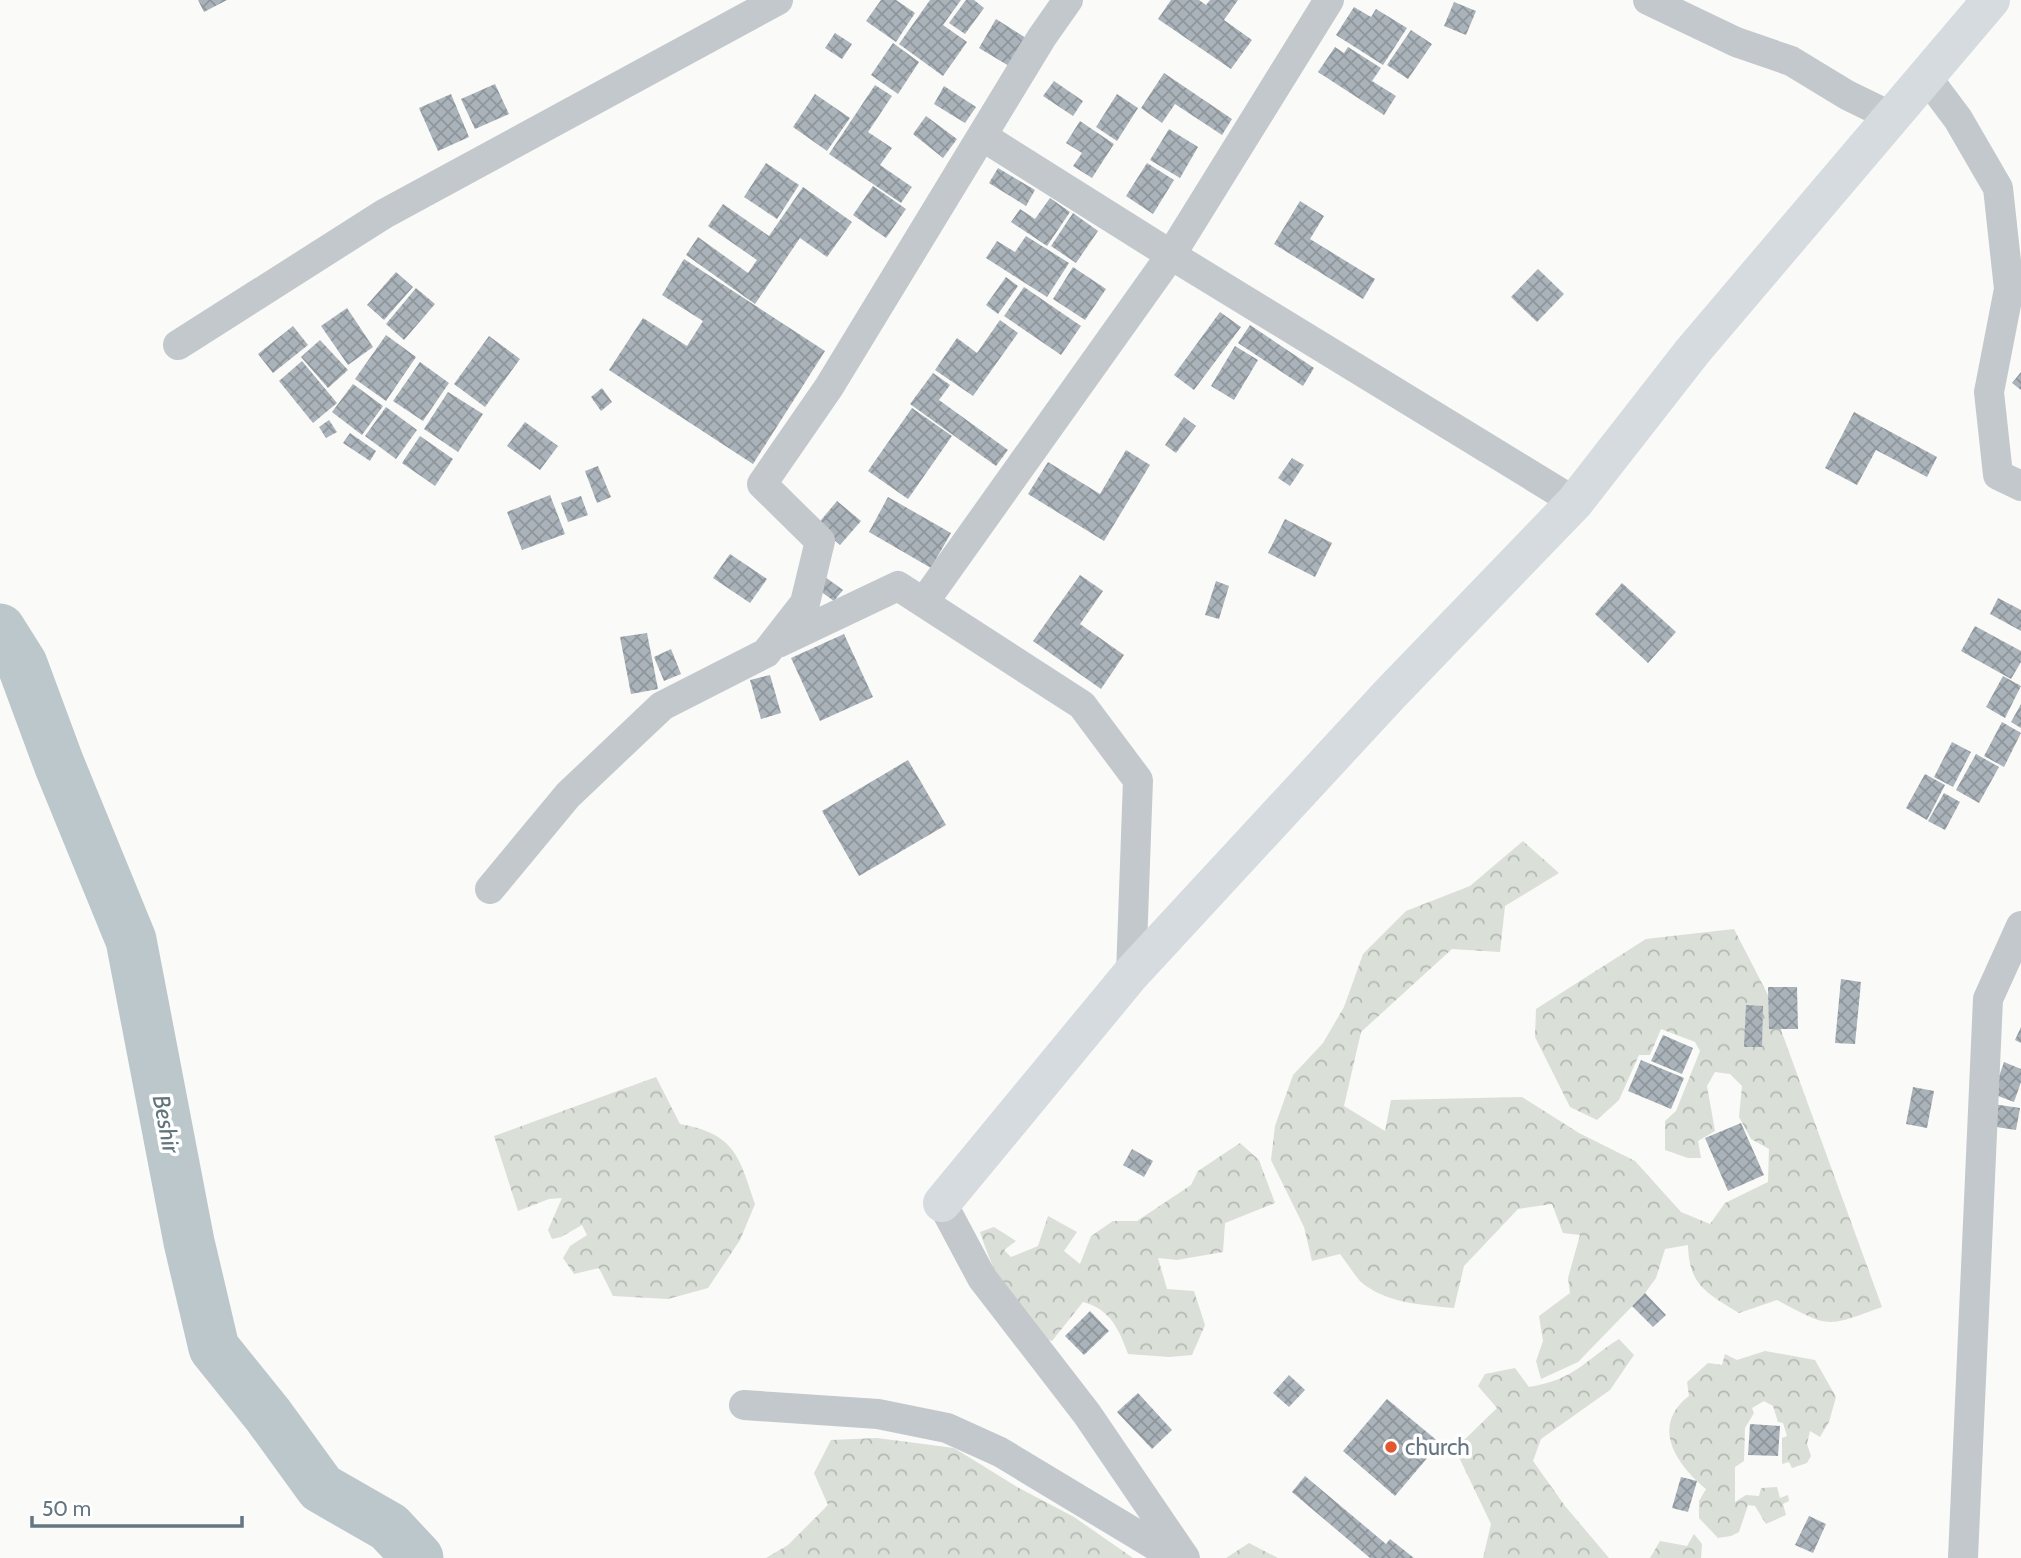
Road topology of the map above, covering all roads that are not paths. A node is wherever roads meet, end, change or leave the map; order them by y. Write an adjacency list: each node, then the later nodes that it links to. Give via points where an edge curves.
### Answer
1 (778, 0): 10 (street, via 384,214)
2 (1068, 0): 8 (street)
3 (1329, 0): 9 (street)
4 (1648, 0): 7 (street, via 1736,42 1791,61)
5 (1984, 2): 6 (main road)
6 (1925, 75): 7 (main road); 11 (street, via 1998,188 2009,289 1989,392 1998,475)
7 (1890, 116): 12 (main road, via 1692,352)
8 (982, 136): 9 (street); 14 (street, via 829,387 762,484 820,541 805,603)
9 (1171, 255): 12 (street); 13 (street)
10 (178, 345)
11 (2021, 486)
12 (1575, 502): 17 (main road, via 1372,713)
13 (924, 602): 14 (street, via 898,586); 17 (street, via 1082,705 1138,780)
14 (772, 646): 15 (street, via 662,706 568,795)
15 (490, 889)
16 (2021, 926): 22 (street, via 1988,999)
17 (1132, 974): 18 (main road)
18 (942, 1203): 21 (street, via 982,1278 1087,1414)
19 (744, 1405): 20 (street, via 878,1413 947,1428 1000,1452)
20 (1176, 1558)
21 (1185, 1558)
22 (1963, 1558)

